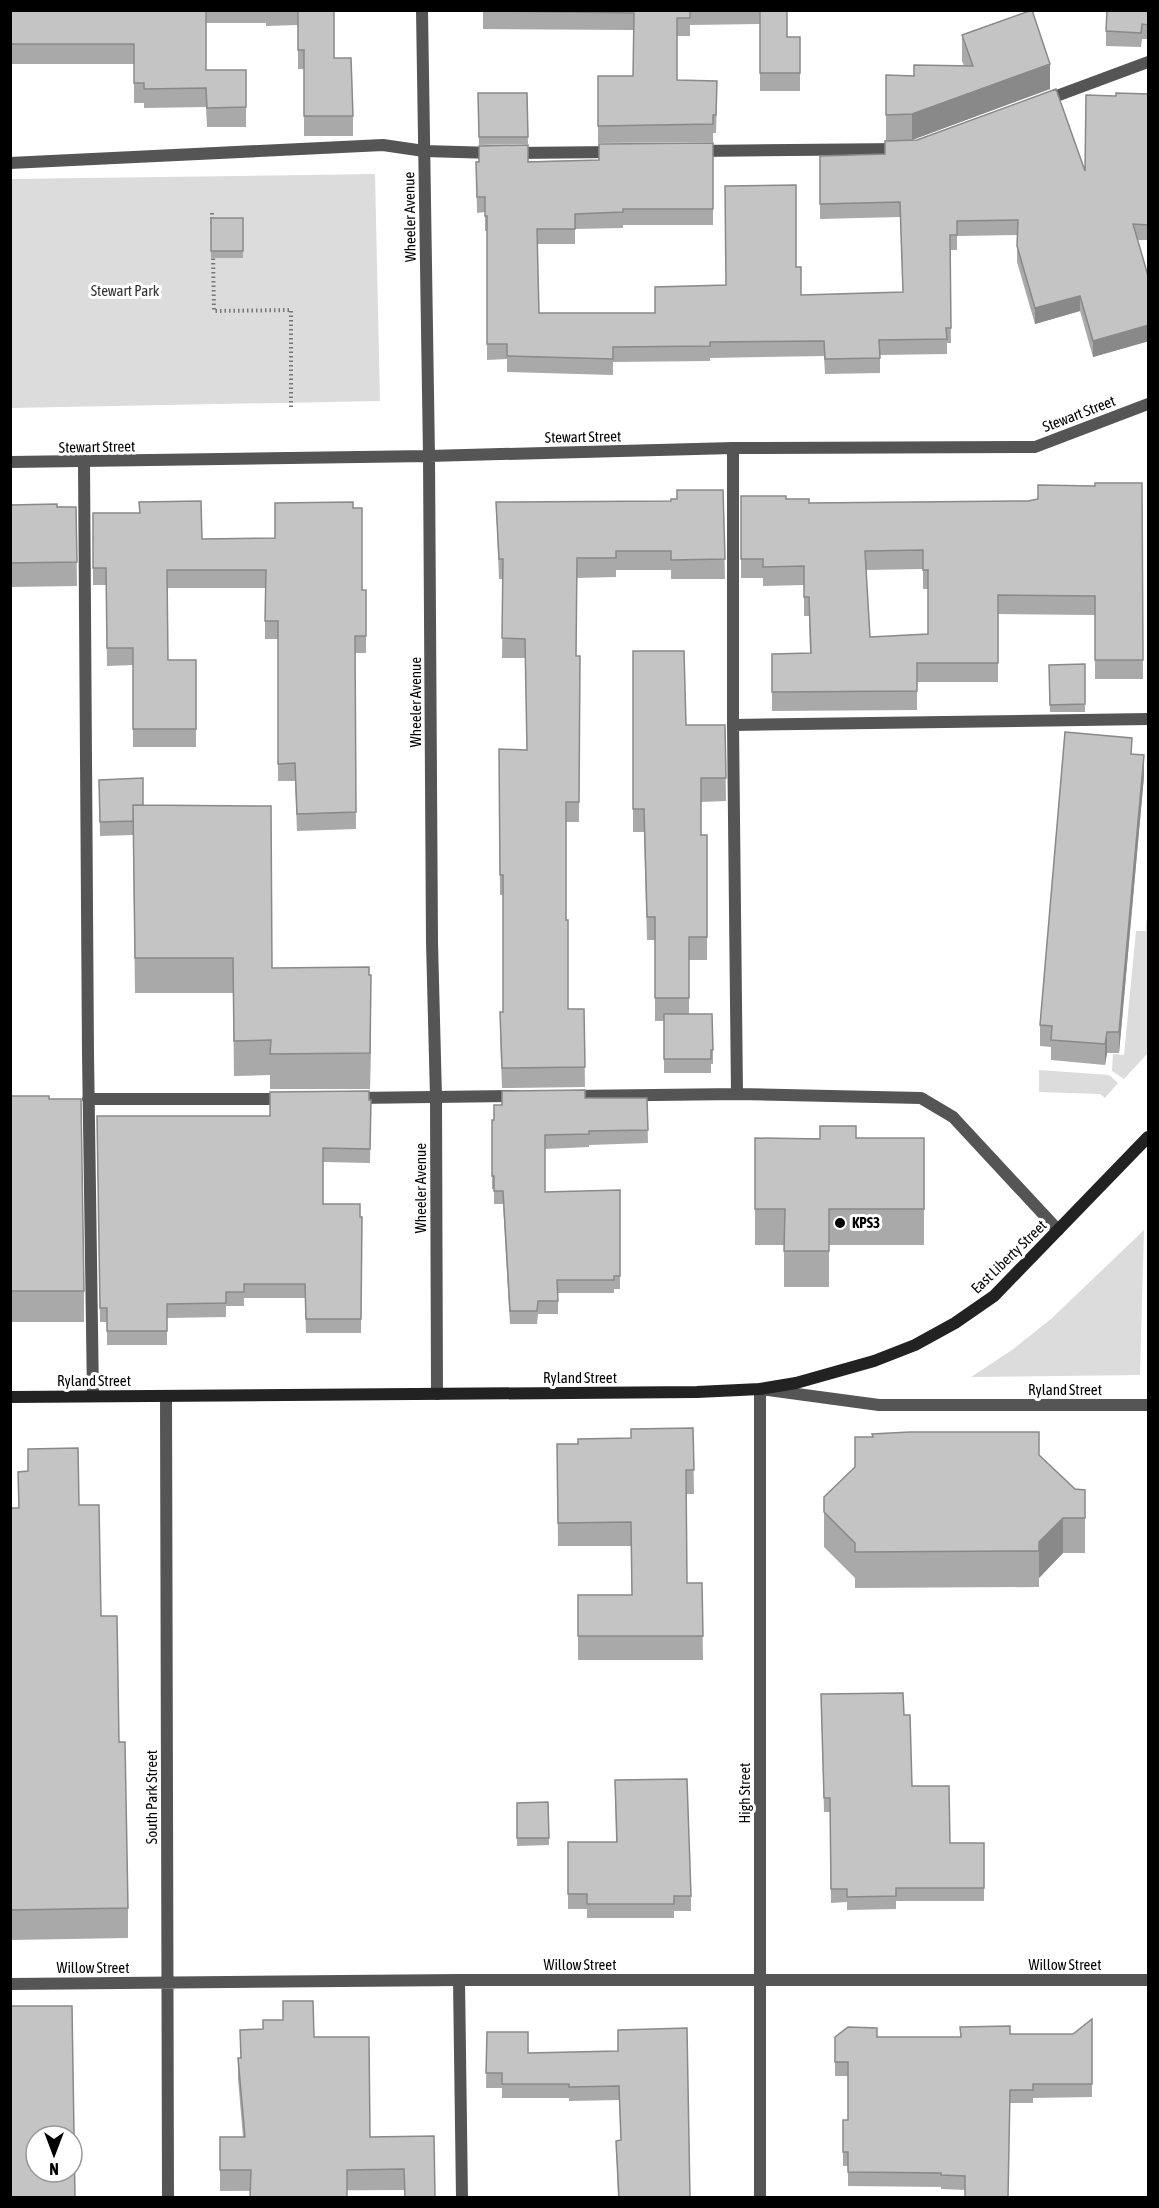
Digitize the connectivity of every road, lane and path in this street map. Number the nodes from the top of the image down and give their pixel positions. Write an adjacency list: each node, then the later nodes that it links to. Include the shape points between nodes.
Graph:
1 (422, 10): 5 (street, Wheeler Avenue)
2 (1149, 62): 3 (street)
3 (1026, 107)
4 (914, 148): 6 (street)
5 (424, 151): 7 (street); 8 (street, via 383,145); 15 (street, Wheeler Avenue)
6 (688, 151)
7 (629, 152)
8 (10, 163)
9 (212, 213): 10 (path)
10 (212, 224)
11 (213, 246): 13 (path, via 214,311 291,310)
12 (1149, 404): 14 (street, Stewart Street, via 1035,447)
13 (291, 410)
14 (733, 448): 15 (street, Stewart Street); 19 (street)
15 (429, 456): 17 (street, Stewart Street); 23 (street, Wheeler Avenue)
16 (10, 462): 17 (street, Stewart Street)
17 (84, 462): 25 (street)
18 (1149, 719): 19 (street)
19 (733, 725): 20 (street)
20 (737, 1094): 22 (street); 28 (street, via 921,1098 953,1117)
21 (534, 1096): 23 (street)
22 (558, 1096)
23 (436, 1097): 24 (street); 30 (street, Wheeler Avenue)
24 (344, 1098)
25 (88, 1099): 26 (street); 31 (street)
26 (297, 1099)
27 (1149, 1137): 28 (main road, East Liberty Street)
28 (1058, 1230): 29 (main road, East Liberty Street, via 994,1296 915,1345 834,1373)
29 (760, 1389): 30 (main road, Ryland Street); 34 (street, Ryland Street, via 879,1405); 36 (street, High Street)
30 (437, 1394): 32 (main road, Ryland Street)
31 (93, 1396): 32 (main road, Ryland Street); 33 (main road, Ryland Street)
32 (166, 1396): 38 (street, South Park Street)
33 (10, 1397)
34 (1149, 1405)
35 (459, 1980): 36 (street, Willow Street); 38 (street, Willow Street); 41 (street)
36 (760, 1980): 37 (street, Willow Street); 42 (street, High Street)
37 (1149, 1980)
38 (168, 1983): 39 (street, Willow Street); 40 (street, South Park Street)
39 (10, 1984)
40 (168, 2198)
41 (462, 2198)
42 (760, 2198)

